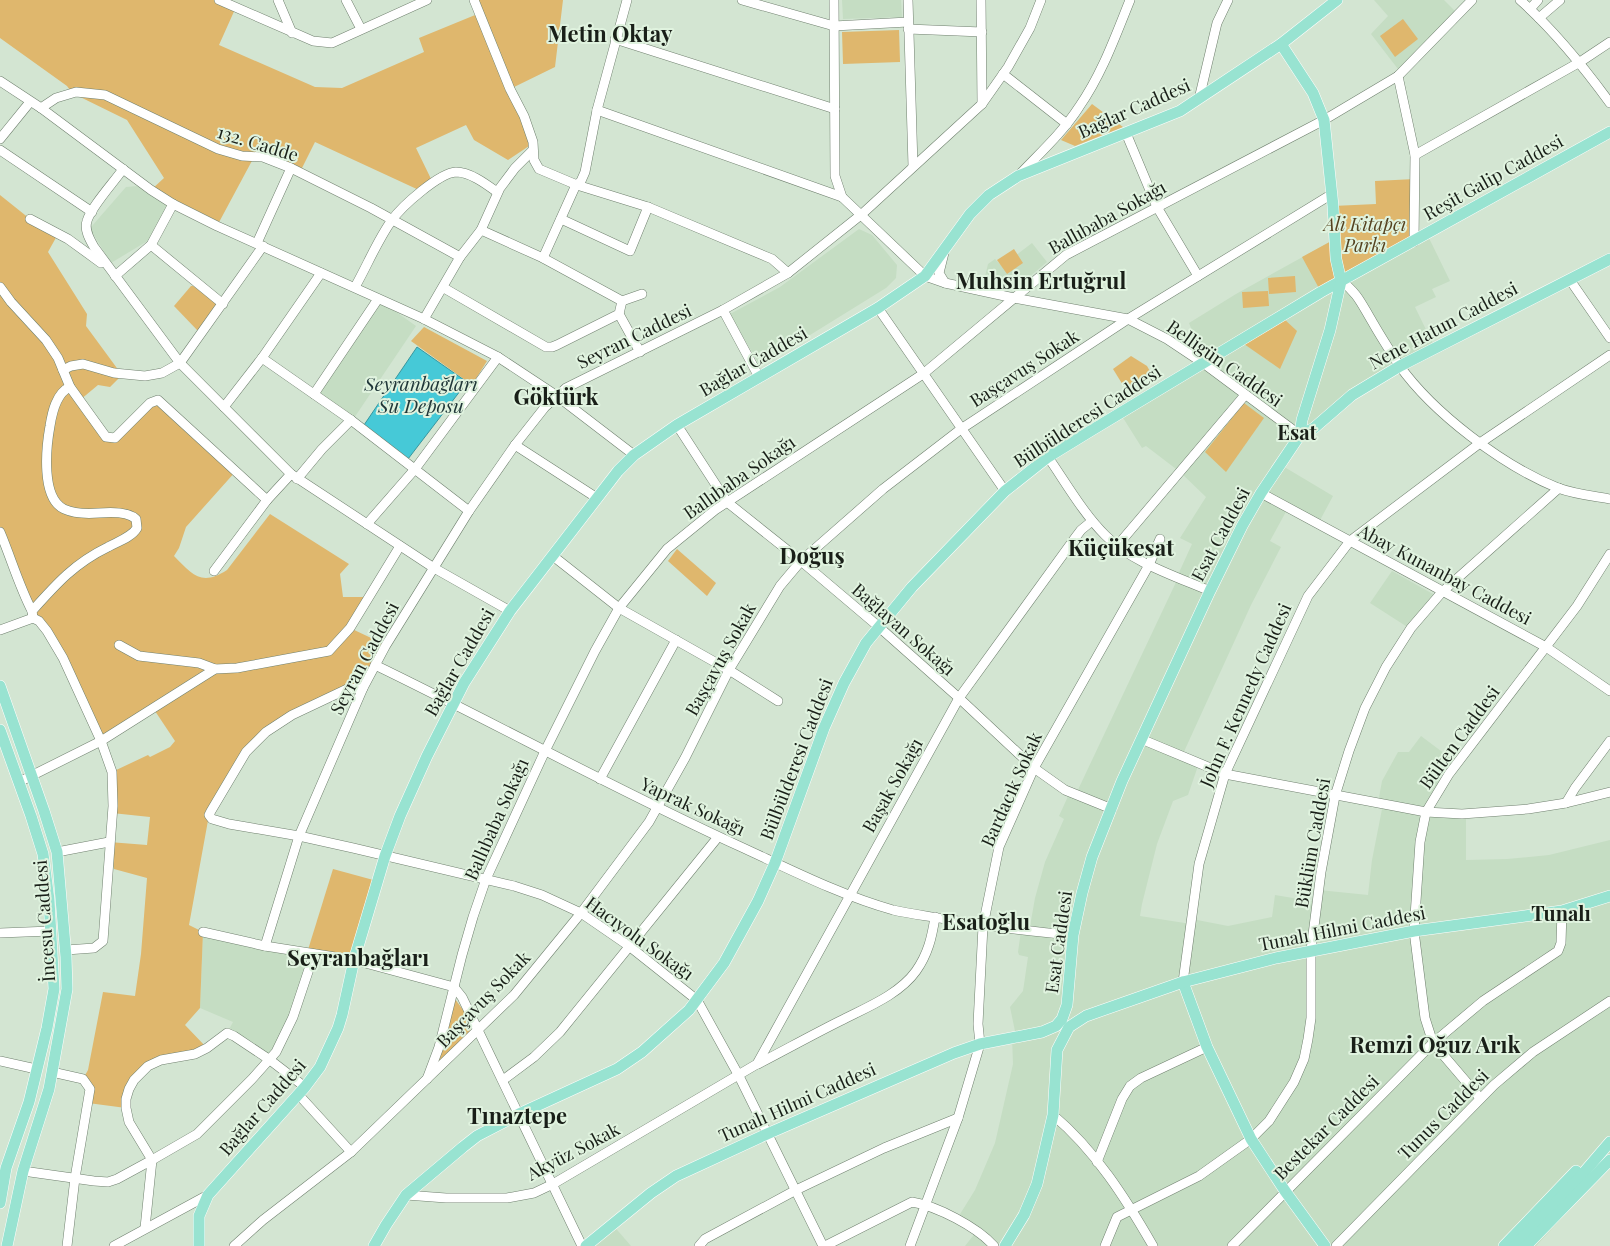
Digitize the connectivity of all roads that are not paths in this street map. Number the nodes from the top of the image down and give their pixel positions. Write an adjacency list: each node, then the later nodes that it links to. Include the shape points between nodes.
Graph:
1 (219, 0): 25 (street)
2 (278, 0): 25 (street)
3 (346, 0): 23 (street)
4 (427, 0): 23 (street)
5 (474, 0): 46 (street, via 524,116 533,142)
6 (627, 0): 26 (street)
7 (742, 0): 22 (street)
8 (834, 0): 22 (street)
9 (908, 0): 21 (street)
10 (982, 0): 24 (street)
11 (1041, 0): 30 (street, Seyran Caddesi, via 1030,28)
12 (1130, 0): 41 (street, via 1102,69)
13 (1228, 0): 33 (street, via 1218,23)
14 (1337, 0): 28 (main road, Bağlar Caddesi)
15 (1472, 0): 31 (street, Ballıbaba Sokağı)
16 (1520, 0): 19 (street)
17 (1538, 0): 19 (street)
18 (1560, 0): 20 (street)
19 (1530, 9): 20 (street)
20 (1539, 18): 29 (street)
21 (908, 25): 22 (street); 24 (street); 48 (street)
22 (834, 26): 39 (street)
23 (361, 29): 25 (street, via 332,43 313,41)
24 (982, 32): 36 (street)
25 (292, 33)
26 (615, 38): 38 (street); 39 (street)
27 (1610, 42): 29 (street)
28 (1282, 44): 33 (main road, Bağlar Caddesi); 40 (main road, Esat Caddesi, via 1313,94)
29 (1580, 62): 35 (street); 47 (street)
30 (1003, 74): 36 (street, Seyran Caddesi); 41 (street)
31 (1398, 76): 40 (street, Ballıbaba Sokağı); 47 (street)
32 (0, 81): 34 (street)
33 (1200, 99): 43 (main road, Bağlar Caddesi, via 1180,111)
34 (30, 102): 37 (street); 44 (street)
35 (1610, 103)
36 (982, 104): 48 (street, Seyran Caddesi)
37 (41, 108): 49 (street, 132. Cadde, via 56,98 76,92 105,95 218,149 242,156 263,157); 50 (street)
38 (597, 110): 52 (street, via 585,172); 55 (street)
39 (835, 110): 55 (street, via 835,176)
40 (1324, 120): 54 (main road, Esat Caddesi); 58 (street, Ballıbaba Sokağı)
41 (1067, 124): 51 (street)
42 (1610, 132): 65 (main road, Reşit Galip Caddesi)
43 (1126, 133): 51 (main road, Bağlar Caddesi); 58 (street)
44 (0, 139)
45 (0, 150): 59 (street)
46 (532, 152): 52 (street, via 539,169); 53 (street)
47 (1415, 155): 65 (street)
48 (914, 166): 60 (street, Seyran Caddesi)
49 (291, 168): 62 (street, 132. Cadde); 66 (street)
50 (123, 169): 56 (street); 59 (street)
51 (1018, 176): 67 (main road, Bağlar Caddesi, via 980,203)
52 (577, 185): 57 (street); 63 (street)
53 (497, 192): 62 (street, via 484,182 455,172 432,183); 64 (street)
54 (1332, 194): 76 (street, Başçavuş Sokak); 78 (main road, Esat Caddesi, via 1336,259)
55 (842, 197): 60 (street)
56 (173, 204): 66 (street); 68 (street)
57 (648, 207): 63 (street, via 630,251); 73 (street, via 772,258)
58 (1157, 207): 76 (street); 84 (street, Ballıbaba Sokağı, via 1066,255)
59 (92, 212): 74 (street, via 86,229)
60 (862, 214): 73 (street, Seyran Caddesi); 75 (street)
61 (30, 219): 74 (street, via 68,239)
62 (392, 219): 69 (street, 132. Cadde); 81 (street)
63 (561, 220): 70 (street)
64 (481, 230): 69 (street); 70 (street)
65 (1414, 242): 78 (main road, Reşit Galip Caddesi)
66 (260, 244): 72 (street); 87 (street)
67 (947, 244): 75 (main road, Bağlar Caddesi); 79 (street, Bağlar Caddesi, via 939,269)
68 (151, 245): 74 (street); 87 (street)
69 (460, 257): 82 (street)
70 (543, 258): 86 (street)
71 (1610, 258): 77 (main road, Nene Hatun Caddesi)
72 (321, 273): 81 (street); 97 (street)
73 (788, 273): 89 (street, Seyran Caddesi)
74 (115, 276): 99 (street)
75 (924, 276): 79 (street, Belligün Caddesi); 88 (main road, Bağlar Caddesi)
76 (1198, 276): 91 (street, Başçavuş Sokak)
77 (1570, 280): 93 (street); 100 (main road, Nene Hatun Caddesi)
78 (1341, 281): 98 (main road, Bülbülderesi Caddesi); 100 (street, via 1354,291); 112 (main road, Esat Caddesi)
79 (945, 283): 84 (street, Belligün Caddesi)
80 (0, 286): 101 (street, via 46,340)
81 (355, 287): 85 (street)
82 (444, 288): 90 (street, via 546,347 558,345); 92 (street)
83 (642, 294): 86 (street)
84 (1014, 298): 91 (street, Belligün Caddesi); 102 (street, Ballıbaba Sokağı)
85 (378, 299): 92 (street); 105 (street)
86 (622, 301): 90 (street)
87 (223, 304): 99 (street)
88 (878, 308): 102 (street); 103 (main road, Bağlar Caddesi)
89 (723, 310): 94 (street, Seyran Caddesi); 103 (street)
90 (619, 314): 94 (street)
91 (1128, 319): 98 (street, Belligün Caddesi); 111 (street, Başçavuş Sokak)
92 (424, 320): 96 (street)
93 (1610, 338)
94 (640, 352): 107 (street, Seyran Caddesi, via 566,388)
95 (1610, 355): 113 (street, John F. Kennedy Caddesi)
96 (498, 357): 107 (street); 117 (street)
97 (262, 358): 105 (street); 108 (street)
98 (1203, 362): 106 (street, Belligün Caddesi); 116 (main road, Bülbülderesi Caddesi)
99 (180, 363): 101 (street, via 162,373 145,376 114,373 83,364); 108 (street)
100 (1400, 366): 112 (main road, Nene Hatun Caddesi, via 1352,395 1314,428); 113 (street, via 1437,406)
101 (63, 370): 104 (street)
102 (923, 374): 111 (street); 125 (street, Ballıbaba Sokağı)
103 (759, 377): 110 (main road, Bağlar Caddesi)
104 (70, 387): 124 (street, via 106,437 112,439 150,403 160,402); 144 (street, via 59,396 50,427 47,465 53,496 70,512 128,514 136,519 137,528 131,535 85,558 52,589)
105 (314, 394): 109 (street)
106 (1245, 395): 112 (street, Belligün Caddesi); 133 (street)
107 (557, 396): 114 (street, Seyran Caddesi); 115 (street)
108 (224, 407): 118 (street)
109 (351, 420): 117 (street); 118 (street)
110 (677, 425): 115 (main road, Bağlar Caddesi); 125 (street, Bağlayan Sokağı)
111 (961, 429): 120 (street); 136 (street, Başçavuş Sokak, via 883,489)
112 (1300, 435): 121 (main road, Esat Caddesi)
113 (1480, 443): 119 (street, via 1520,469); 131 (street, John F. Kennedy Caddesi)
114 (515, 445): 122 (street); 126 (street, Seyran Caddesi)
115 (634, 455): 122 (main road, Bağlar Caddesi)
116 (1048, 457): 120 (main road, Bülbülderesi Caddesi); 127 (street)
117 (415, 469): 126 (street); 128 (street)
118 (294, 476): 124 (street); 128 (street)
119 (1560, 488): 123 (street); 141 (street, Büklüm Caddesi)
120 (1005, 492): 145 (main road, Bülbülderesi Caddesi, via 912,587)
121 (1261, 493): 131 (street, Abay Kunanbay Caddesi); 140 (main road, Esat Caddesi)
122 (597, 498): 135 (main road, Bağlar Caddesi)
123 (1610, 499)
124 (267, 500): 139 (street)
125 (727, 502): 136 (street, Bağlayan Sokağı); 142 (street, Ballıbaba Sokağı, via 667,549)
126 (469, 511): 138 (street, Seyran Caddesi)
127 (1092, 521): 133 (street); 156 (street, Başak Sokağı, via 1078,534)
128 (367, 524): 132 (street)
129 (0, 532): 144 (street)
130 (1160, 539): 137 (street, Bardacık Sokak)
131 (1350, 541): 141 (street, Abay Kunanbay Caddesi); 165 (street, John F. Kennedy Caddesi, via 1308,596)
132 (400, 546): 138 (street); 151 (street, via 350,628 329,651)
133 (1117, 546): 137 (street)
134 (1610, 554): 149 (street, Bülten Caddesi)
135 (553, 556): 142 (street); 143 (main road, Bağlar Caddesi)
136 (801, 561): 145 (street, Bağlayan Sokağı); 152 (street, Başçavuş Sokak, via 780,586)
137 (1149, 565): 140 (street); 164 (street, Bardacık Sokak)
138 (434, 568): 143 (street); 150 (street, Seyran Caddesi)
139 (214, 571)
140 (1210, 591): 160 (main road, Esat Caddesi)
141 (1442, 592): 149 (street, Abay Kunanbay Caddesi); 170 (street, Büklüm Caddesi, via 1411,628 1386,667 1365,708)
142 (619, 608): 147 (street); 163 (street, Ballıbaba Sokağı)
143 (510, 611): 158 (main road, Bağlar Caddesi)
144 (33, 615): 146 (street); 161 (street, via 48,631 63,658)
145 (879, 627): 156 (street, Bağlayan Sokağı); 180 (main road, Bülbülderesi Caddesi, via 866,643 832,710)
146 (0, 630)
147 (676, 640): 152 (street); 167 (street)
148 (119, 645): 151 (street, via 139,656 199,663)
149 (1546, 647): 155 (street, Abay Kunanbay Caddesi); 174 (street, Bülten Caddesi, via 1457,763)
150 (375, 666): 154 (street, Seyran Caddesi); 158 (street, Yaprak Sokağı)
151 (215, 669): 161 (street)
152 (729, 670): 157 (street); 172 (street, Başçavuş Sokak, via 686,758)
153 (0, 687): 166 (main road, İncesu Caddesi)
154 (363, 688): 175 (street, Seyran Caddesi); 175 (street, Hacıyolu Sokağı, via 347,689 292,715 266,732 246,752 209,815 229,824)
155 (1610, 691)
156 (959, 698): 164 (street, Bağlayan Sokağı); 182 (street, Başak Sokağı)
157 (778, 702)
158 (454, 703): 163 (street, Yaprak Sokağı); 179 (main road, Bağlar Caddesi, via 426,756)
159 (0, 730): 168 (main road, İncesu Caddesi)
160 (1141, 739): 165 (street); 173 (main road, Esat Caddesi)
161 (101, 741): 166 (street); 177 (street, via 112,772)
162 (1610, 741): 171 (street)
163 (545, 750): 167 (street, Yaprak Sokağı); 181 (street, Ballıbaba Sokağı)
164 (1034, 768): 173 (street, Bağlayan Sokağı, via 1065,790); 187 (street, Bardacık Sokak, via 999,847)
165 (1225, 774): 170 (street); 199 (street, John F. Kennedy Caddesi, via 1199,864)
166 (32, 776): 168 (street); 178 (main road, İncesu Caddesi)
167 (600, 779): 172 (street, Yaprak Sokağı)
168 (19, 782): 188 (main road, İncesu Caddesi, via 43,854)
169 (1610, 792): 171 (street)
170 (1335, 796): 174 (street); 196 (street, Büklüm Caddesi)
171 (1566, 803): 174 (street, via 1462,814)
172 (657, 808): 176 (street, Yaprak Sokağı); 185 (street, Başçavuş Sokak)
173 (1112, 809): 192 (main road, Esat Caddesi, via 1086,876)
174 (1426, 812): 189 (street, Bülten Caddesi, via 1420,842)
175 (299, 836): 179 (street, Hacıyolu Sokağı); 193 (street, Seyran Caddesi)
176 (718, 837): 180 (street, Yaprak Sokağı); 194 (street)
177 (109, 842): 178 (street); 195 (street, via 103,941 94,948)
178 (57, 852): 195 (main road, İncesu Caddesi)
179 (385, 856): 181 (street, Hacıyolu Sokağı); 198 (main road, Bağlar Caddesi)
180 (775, 863): 182 (street, Yaprak Sokağı); 201 (main road, Bülbülderesi Caddesi, via 740,937)
181 (486, 879): 185 (street, Hacıyolu Sokağı, via 542,895); 200 (street, Ballıbaba Sokağı, via 472,917)
182 (851, 896): 186 (street, Yaprak Sokağı, via 893,910); 213 (street, Başak Sokağı)
183 (1610, 896): 184 (main road, Tunalı Hilmi Caddesi)
184 (1562, 911): 189 (main road, Tunalı Hilmi Caddesi); 207 (street, Bestekar Caddesi, via 1558,951 1483,1001)
185 (581, 913): 194 (street, Hacıyolu Sokağı); 205 (street, Başçavuş Sokak, via 514,996)
186 (935, 917): 187 (street, Yaprak Sokağı); 213 (street, via 932,940 924,957 900,988)
187 (984, 926): 192 (street, Yaprak Sokağı); 208 (street, Bardacık Sokak, via 978,1024)
188 (51, 931): 191 (street); 214 (main road, İncesu Caddesi, via 54,988)
189 (1414, 931): 196 (main road, Tunalı Hilmi Caddesi); 207 (street, Bülten Caddesi, via 1425,1018)
190 (203, 932): 193 (street)
191 (0, 933)
192 (1073, 935): 203 (main road, Esat Caddesi)
193 (265, 946): 197 (street)
194 (629, 946): 201 (street, Hacıyolu Sokağı); 218 (street, via 560,1032)
195 (66, 950): 215 (main road, İncesu Caddesi, via 67,989)
196 (1311, 950): 199 (main road, Tunalı Hilmi Caddesi); 225 (street, Büklüm Caddesi, via 1311,1018 1304,1059 1278,1108)
197 (314, 954): 198 (street); 211 (street, via 294,1017)
198 (354, 960): 200 (street); 219 (main road, Bağlar Caddesi, via 338,1028 320,1066)
199 (1183, 982): 204 (main road, Tunalı Hilmi Caddesi); 209 (main road, John F. Kennedy Caddesi)
200 (454, 987): 205 (street); 217 (street, Ballıbaba Sokağı, via 439,1047)
201 (697, 1000): 216 (street, Hacıyolu Sokağı); 221 (main road, Bülbülderesi Caddesi, via 642,1052 588,1083)
202 (1610, 1001): 220 (street, Tunus Caddesi, via 1533,1052)
203 (1067, 1005): 204 (main road); 206 (main road, Esat Caddesi, via 1059,1023)
204 (1086, 1016): 210 (main road, Tunalı Hilmi Caddesi, via 1069,1027)
205 (479, 1031): 217 (street, Başçavuş Sokak); 218 (street)
206 (1042, 1032): 208 (main road, Tunalı Hilmi Caddesi); 210 (main road)
207 (1433, 1043): 220 (street, Bülten Caddesi); 235 (street, Bestekar Caddesi)
208 (980, 1044): 223 (street, Bardacık Sokak); 224 (main road, Tunalı Hilmi Caddesi)
209 (1207, 1047): 225 (main road, John F. Kennedy Caddesi); 230 (street, via 1130,1086)
210 (1057, 1050): 222 (main road)
211 (270, 1060): 219 (street); 228 (street, via 197,1134); 228 (street, via 227,1033 195,1054 161,1060 148,1066 129,1089 126,1108 132,1128)
212 (0, 1061): 214 (street)
213 (757, 1064): 216 (street, Başak Sokağı)
214 (36, 1070): 238 (main road, İncesu Caddesi, via 29,1102 6,1168)
215 (52, 1072): 231 (main road, İncesu Caddesi); 232 (street, via 83,1079 90,1089)
216 (739, 1076): 224 (street, Hacıyolu Sokağı); 233 (street, Akyüz Sokak)
217 (427, 1079): 227 (street, Başçavuş Sokak)
218 (503, 1080): 221 (street)
219 (302, 1091): 227 (street); 236 (main road, Bağlar Caddesi)
220 (1480, 1098): 261 (street, Tunus Caddesi)
221 (519, 1114): 233 (street); 237 (main road, Bülbülderesi Caddesi, via 477,1136)
222 (1053, 1115): 230 (street); 256 (main road, via 1038,1184)
223 (958, 1118): 234 (street, via 884,1148); 239 (street, Bardacık Sokak)
224 (767, 1134): 234 (street, Hacıyolu Sokağı); 251 (main road, Tunalı Hilmi Caddesi, via 667,1181)
225 (1251, 1139): 235 (main road, John F. Kennedy Caddesi); 241 (street, Büklüm Caddesi, via 1199,1176)
226 (1606, 1146): 262 (main road, via 1580,1166); 263 (main road)
227 (351, 1152): 248 (street, Başçavuş Sokak)
228 (152, 1160): 232 (street, via 113,1180); 243 (street)
229 (1610, 1160): 264 (main road); 265 (main road, via 1597,1180)
230 (1097, 1162): 241 (street)
231 (23, 1171): 232 (street); 242 (main road, İncesu Caddesi)
232 (75, 1178): 245 (street)
233 (553, 1184): 237 (street, Akyüz Sokak, via 534,1193 507,1198); 250 (street)
234 (796, 1190): 252 (street, via 705,1239); 253 (street, Hacıyolu Sokağı)
235 (1285, 1191): 259 (street, Bestekar Caddesi); 260 (main road, John F. Kennedy Caddesi)
236 (208, 1194): 243 (street); 247 (main road, Bağlar Caddesi, via 200,1216)
237 (406, 1195): 249 (main road, Bülbülderesi Caddesi)
238 (0, 1203)
239 (925, 1204): 253 (street, via 912,1202); 254 (street, Bardacık Sokak); 255 (street, via 960,1220)
240 (0, 1208): 242 (main road)
241 (1132, 1210): 257 (street, Büklüm Caddesi, via 1117,1217); 258 (street)
242 (14, 1213): 244 (main road, İncesu Caddesi)
243 (145, 1228): 246 (street)
244 (7, 1246)
245 (67, 1246)
246 (114, 1246)
247 (199, 1246)
248 (234, 1246)
249 (374, 1246)
250 (582, 1246)
251 (586, 1246)
252 (699, 1246)
253 (824, 1246)
254 (910, 1246)
255 (994, 1246)
256 (1005, 1246)
257 (1105, 1246)
258 (1153, 1246)
259 (1232, 1246)
260 (1325, 1246)
261 (1336, 1246)
262 (1504, 1246)
263 (1515, 1246)
264 (1526, 1246)
265 (1536, 1246)

